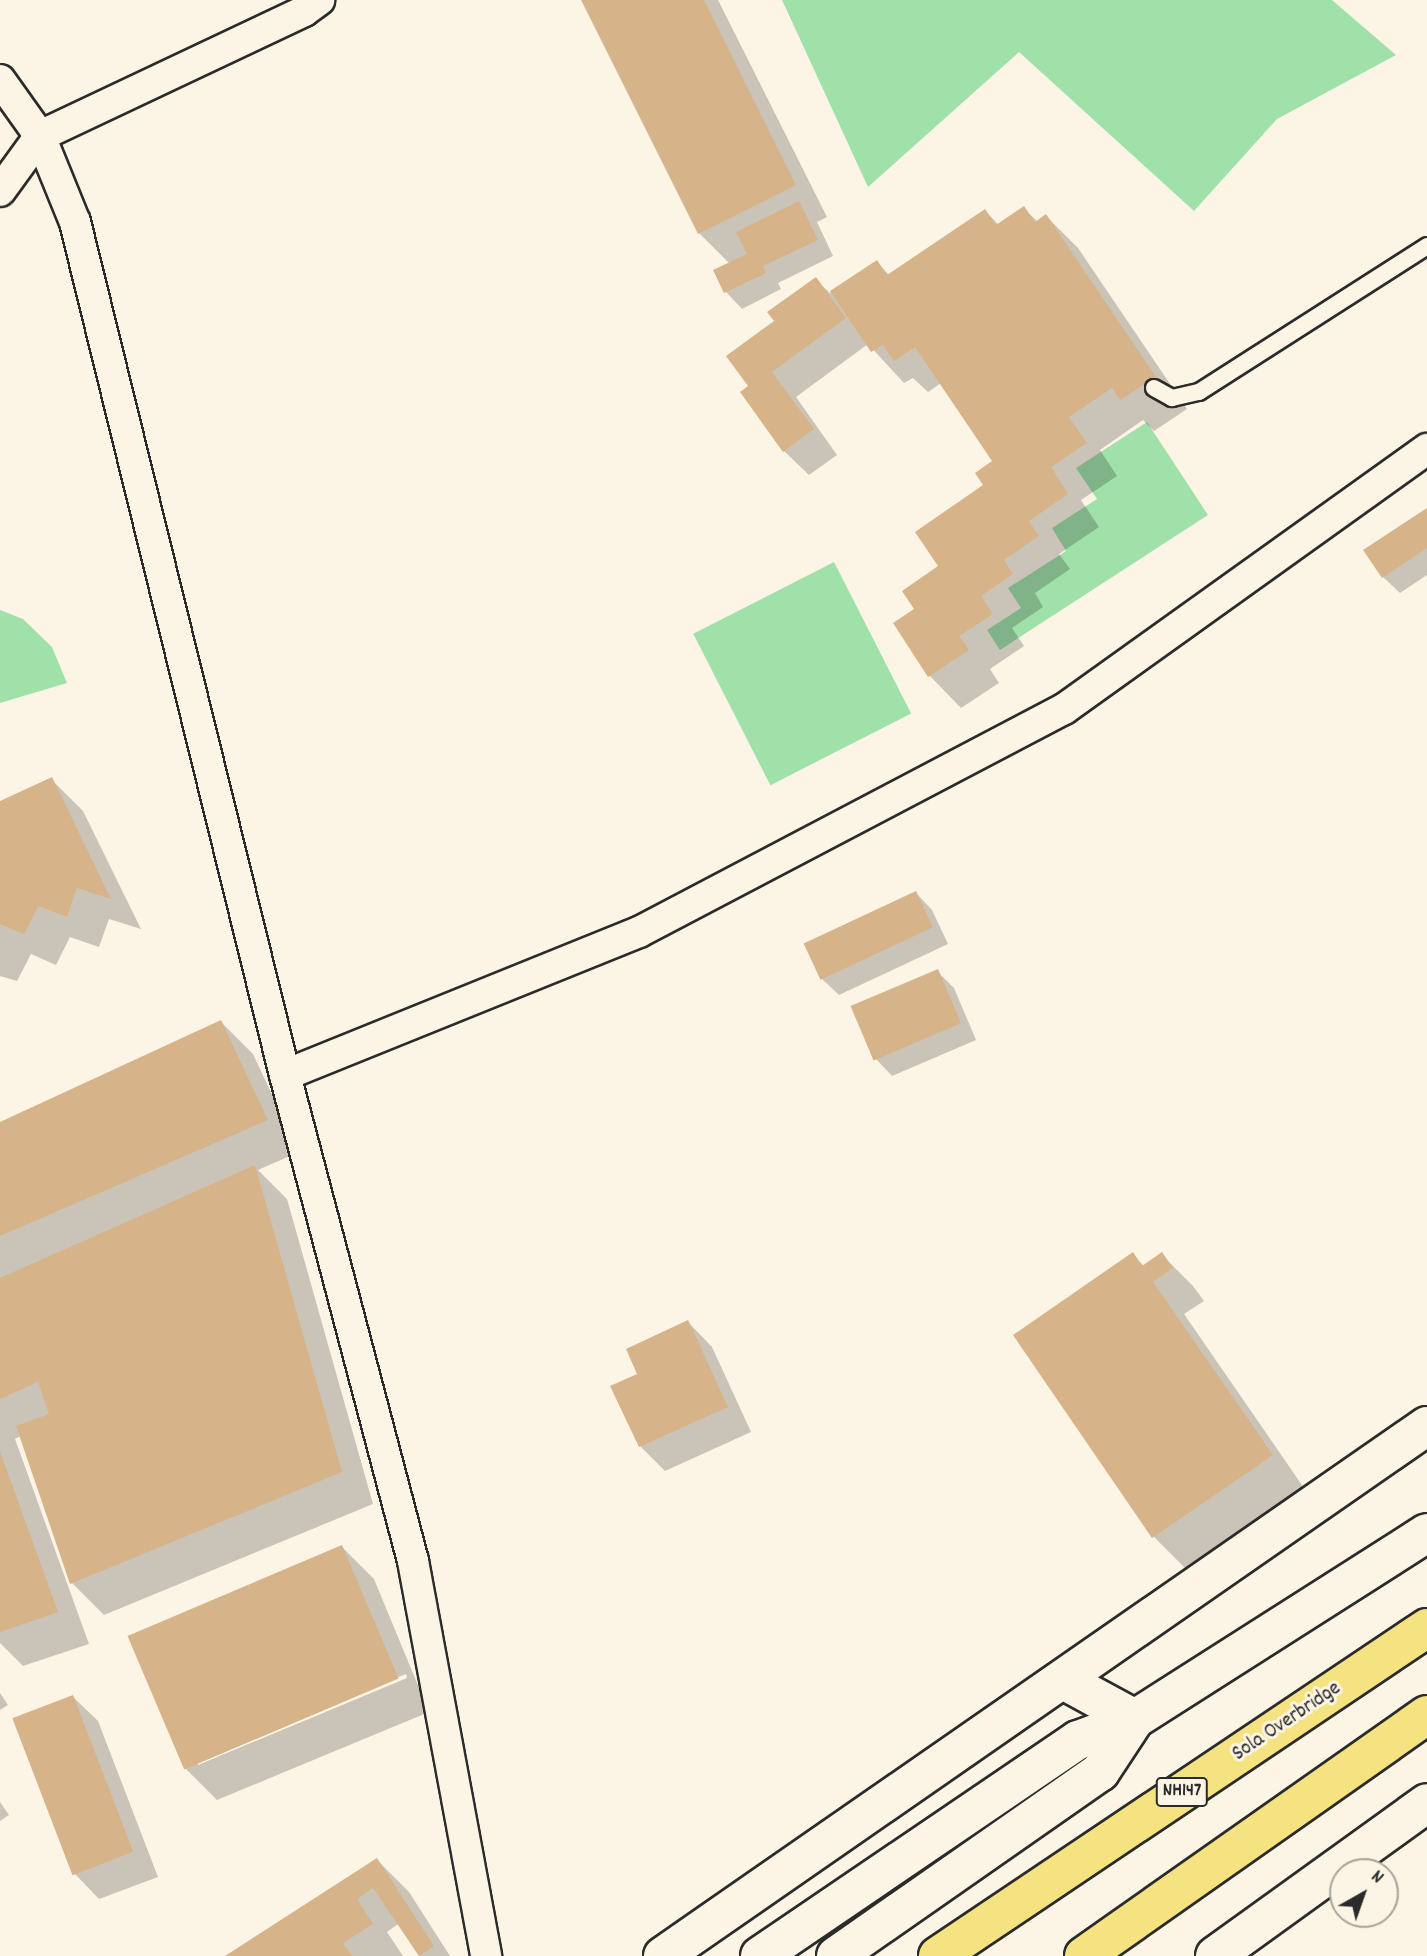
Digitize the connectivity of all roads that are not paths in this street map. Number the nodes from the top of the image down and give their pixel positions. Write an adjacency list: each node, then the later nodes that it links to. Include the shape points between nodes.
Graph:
1 (319, 0): 3 (street)
2 (0, 80): 3 (street)
3 (40, 136): 4 (street); 8 (street, via 75,222)
4 (0, 191)
5 (1427, 246): 6 (lane, via 1199,392 1172,398)
6 (1154, 387)
7 (1427, 450): 8 (street, via 1064,709 639,932)
8 (285, 1076): 16 (street, via 413,1561)
9 (1427, 1426): 12 (main road)
10 (1427, 1533): 14 (main road)
11 (1427, 1628): 20 (highway, Sola Overbridge / NH147)
12 (1065, 1681): 14 (main road); 17 (main road)
13 (1427, 1715): 21 (highway)
14 (1135, 1719): 18 (main road, via 1078,1740); 19 (main road, via 1100,1772)
15 (1427, 1803): 22 (main road)
16 (486, 1956)
17 (663, 1956)
18 (760, 1956)
19 (836, 1956)
20 (938, 1956)
21 (1084, 1956)
22 (1215, 1956)

